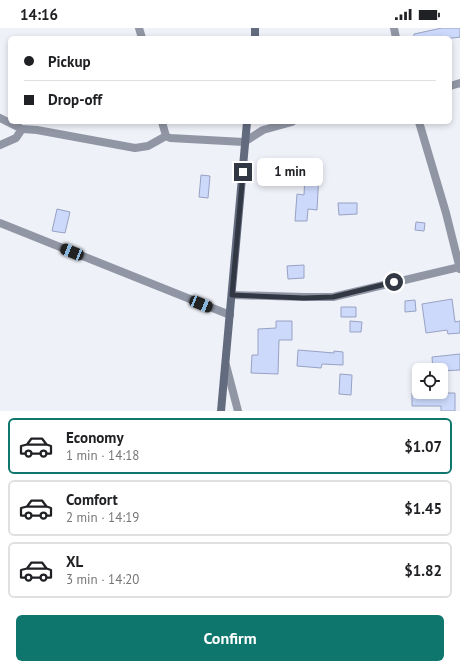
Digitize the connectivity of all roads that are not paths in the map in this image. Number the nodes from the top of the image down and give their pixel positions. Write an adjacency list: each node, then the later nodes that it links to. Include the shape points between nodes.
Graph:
1 (12, 124): 6 (street)
2 (163, 124): 7 (street)
3 (247, 124): 8 (street)
4 (285, 124): 8 (street, via 264,130)
5 (420, 124): 11 (street)
6 (22, 129): 7 (street, via 135,148 148,146); 9 (street, via 16,138)
7 (166, 136): 8 (street, via 188,140)
8 (246, 141): 12 (street)
9 (0, 145)
10 (0, 223): 13 (street)
11 (460, 268): 12 (street, via 333,297)
12 (232, 295): 13 (street)
13 (230, 315): 14 (street)
14 (226, 364): 15 (street); 16 (street)
15 (221, 411)
16 (238, 411)

